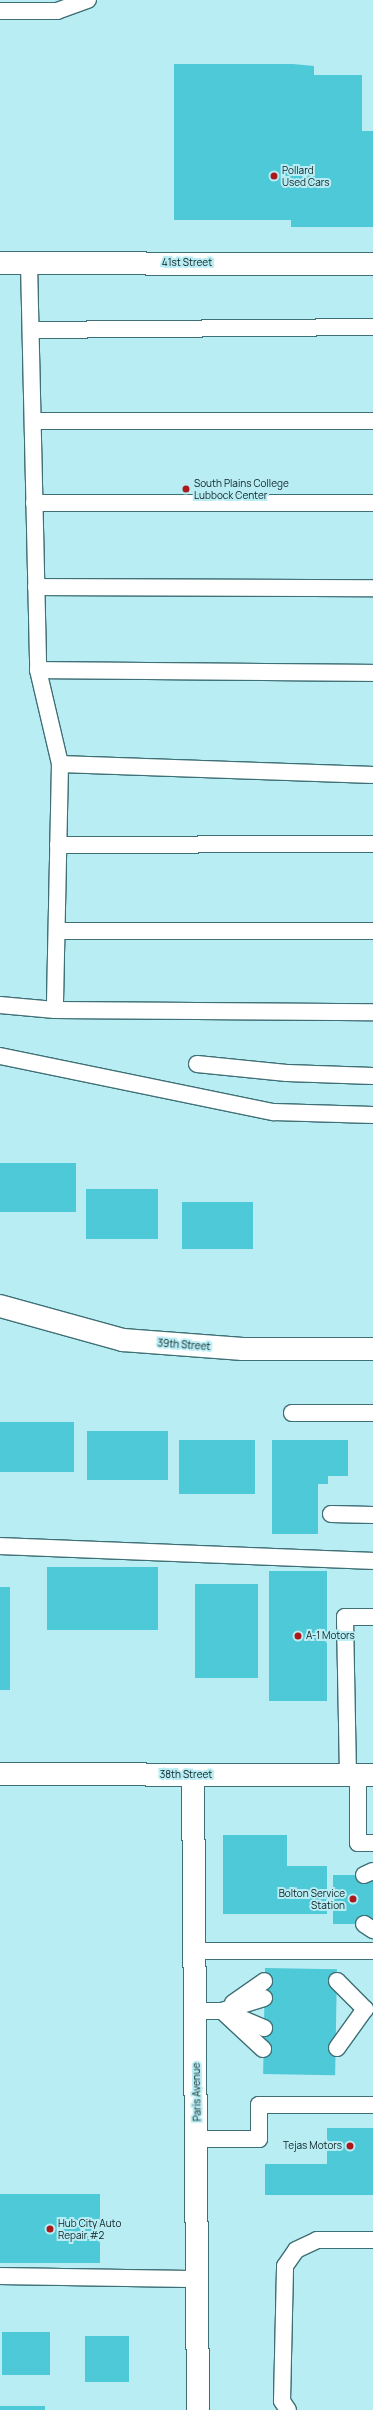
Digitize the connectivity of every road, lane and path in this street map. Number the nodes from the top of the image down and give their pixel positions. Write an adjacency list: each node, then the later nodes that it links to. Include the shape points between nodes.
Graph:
1 (88, 0): 2 (lane, via 57,11)
2 (0, 11)
3 (0, 263): 4 (street, 41st Street)
4 (29, 263): 5 (street, 41st Street); 7 (lane)
5 (373, 264)
6 (373, 327): 7 (lane)
7 (31, 330): 8 (lane)
8 (33, 421): 9 (lane); 11 (lane)
9 (373, 421)
10 (373, 503): 11 (lane)
11 (34, 504): 12 (lane)
12 (36, 587): 13 (lane); 14 (lane)
13 (373, 588)
14 (38, 670): 15 (lane); 16 (lane)
15 (373, 673)
16 (60, 764): 17 (lane); 19 (lane)
17 (373, 775)
18 (373, 844): 19 (lane)
19 (58, 845): 20 (lane)
20 (57, 931): 21 (lane); 23 (lane)
21 (373, 931)
22 (0, 1005): 23 (lane)
23 (55, 1010): 24 (lane)
24 (373, 1012)
25 (0, 1056): 28 (lane, via 274,1112)
26 (197, 1064): 27 (lane)
27 (373, 1076)
28 (373, 1115)
29 (0, 1306): 30 (street, 39th Street, via 123,1340 243,1349)
30 (373, 1349)
31 (292, 1413): 32 (lane)
32 (373, 1413)
33 (331, 1514): 34 (lane)
34 (373, 1515)
35 (0, 1546): 36 (lane)
36 (373, 1561)
37 (373, 1617): 40 (lane, via 345,1617)
38 (0, 1774): 39 (street, 38th Street)
39 (193, 1775): 40 (street, 38th Street); 43 (street, Paris Avenue)
40 (360, 1775): 41 (lane, via 358,1843)
41 (373, 1843)
42 (373, 1950): 43 (lane)
43 (195, 1952): 49 (street, Paris Avenue)
44 (264, 1981): 50 (lane)
45 (337, 1981): 48 (lane)
46 (264, 1998): 50 (lane)
47 (337, 1999): 48 (lane)
48 (369, 2009): 52 (lane); 53 (lane)
49 (196, 2011): 50 (lane); 56 (street, Paris Avenue)
50 (222, 2011): 51 (lane); 54 (lane)
51 (264, 2028)
52 (337, 2028)
53 (337, 2048)
54 (263, 2049)
55 (373, 2105): 56 (lane, via 259,2105 259,2139)
56 (197, 2139): 59 (street, Paris Avenue)
57 (373, 2240): 61 (lane, via 318,2240 296,2250 285,2266 282,2401)
58 (0, 2276): 59 (lane)
59 (198, 2279): 60 (street, Paris Avenue)
60 (198, 2410)
61 (288, 2410)

